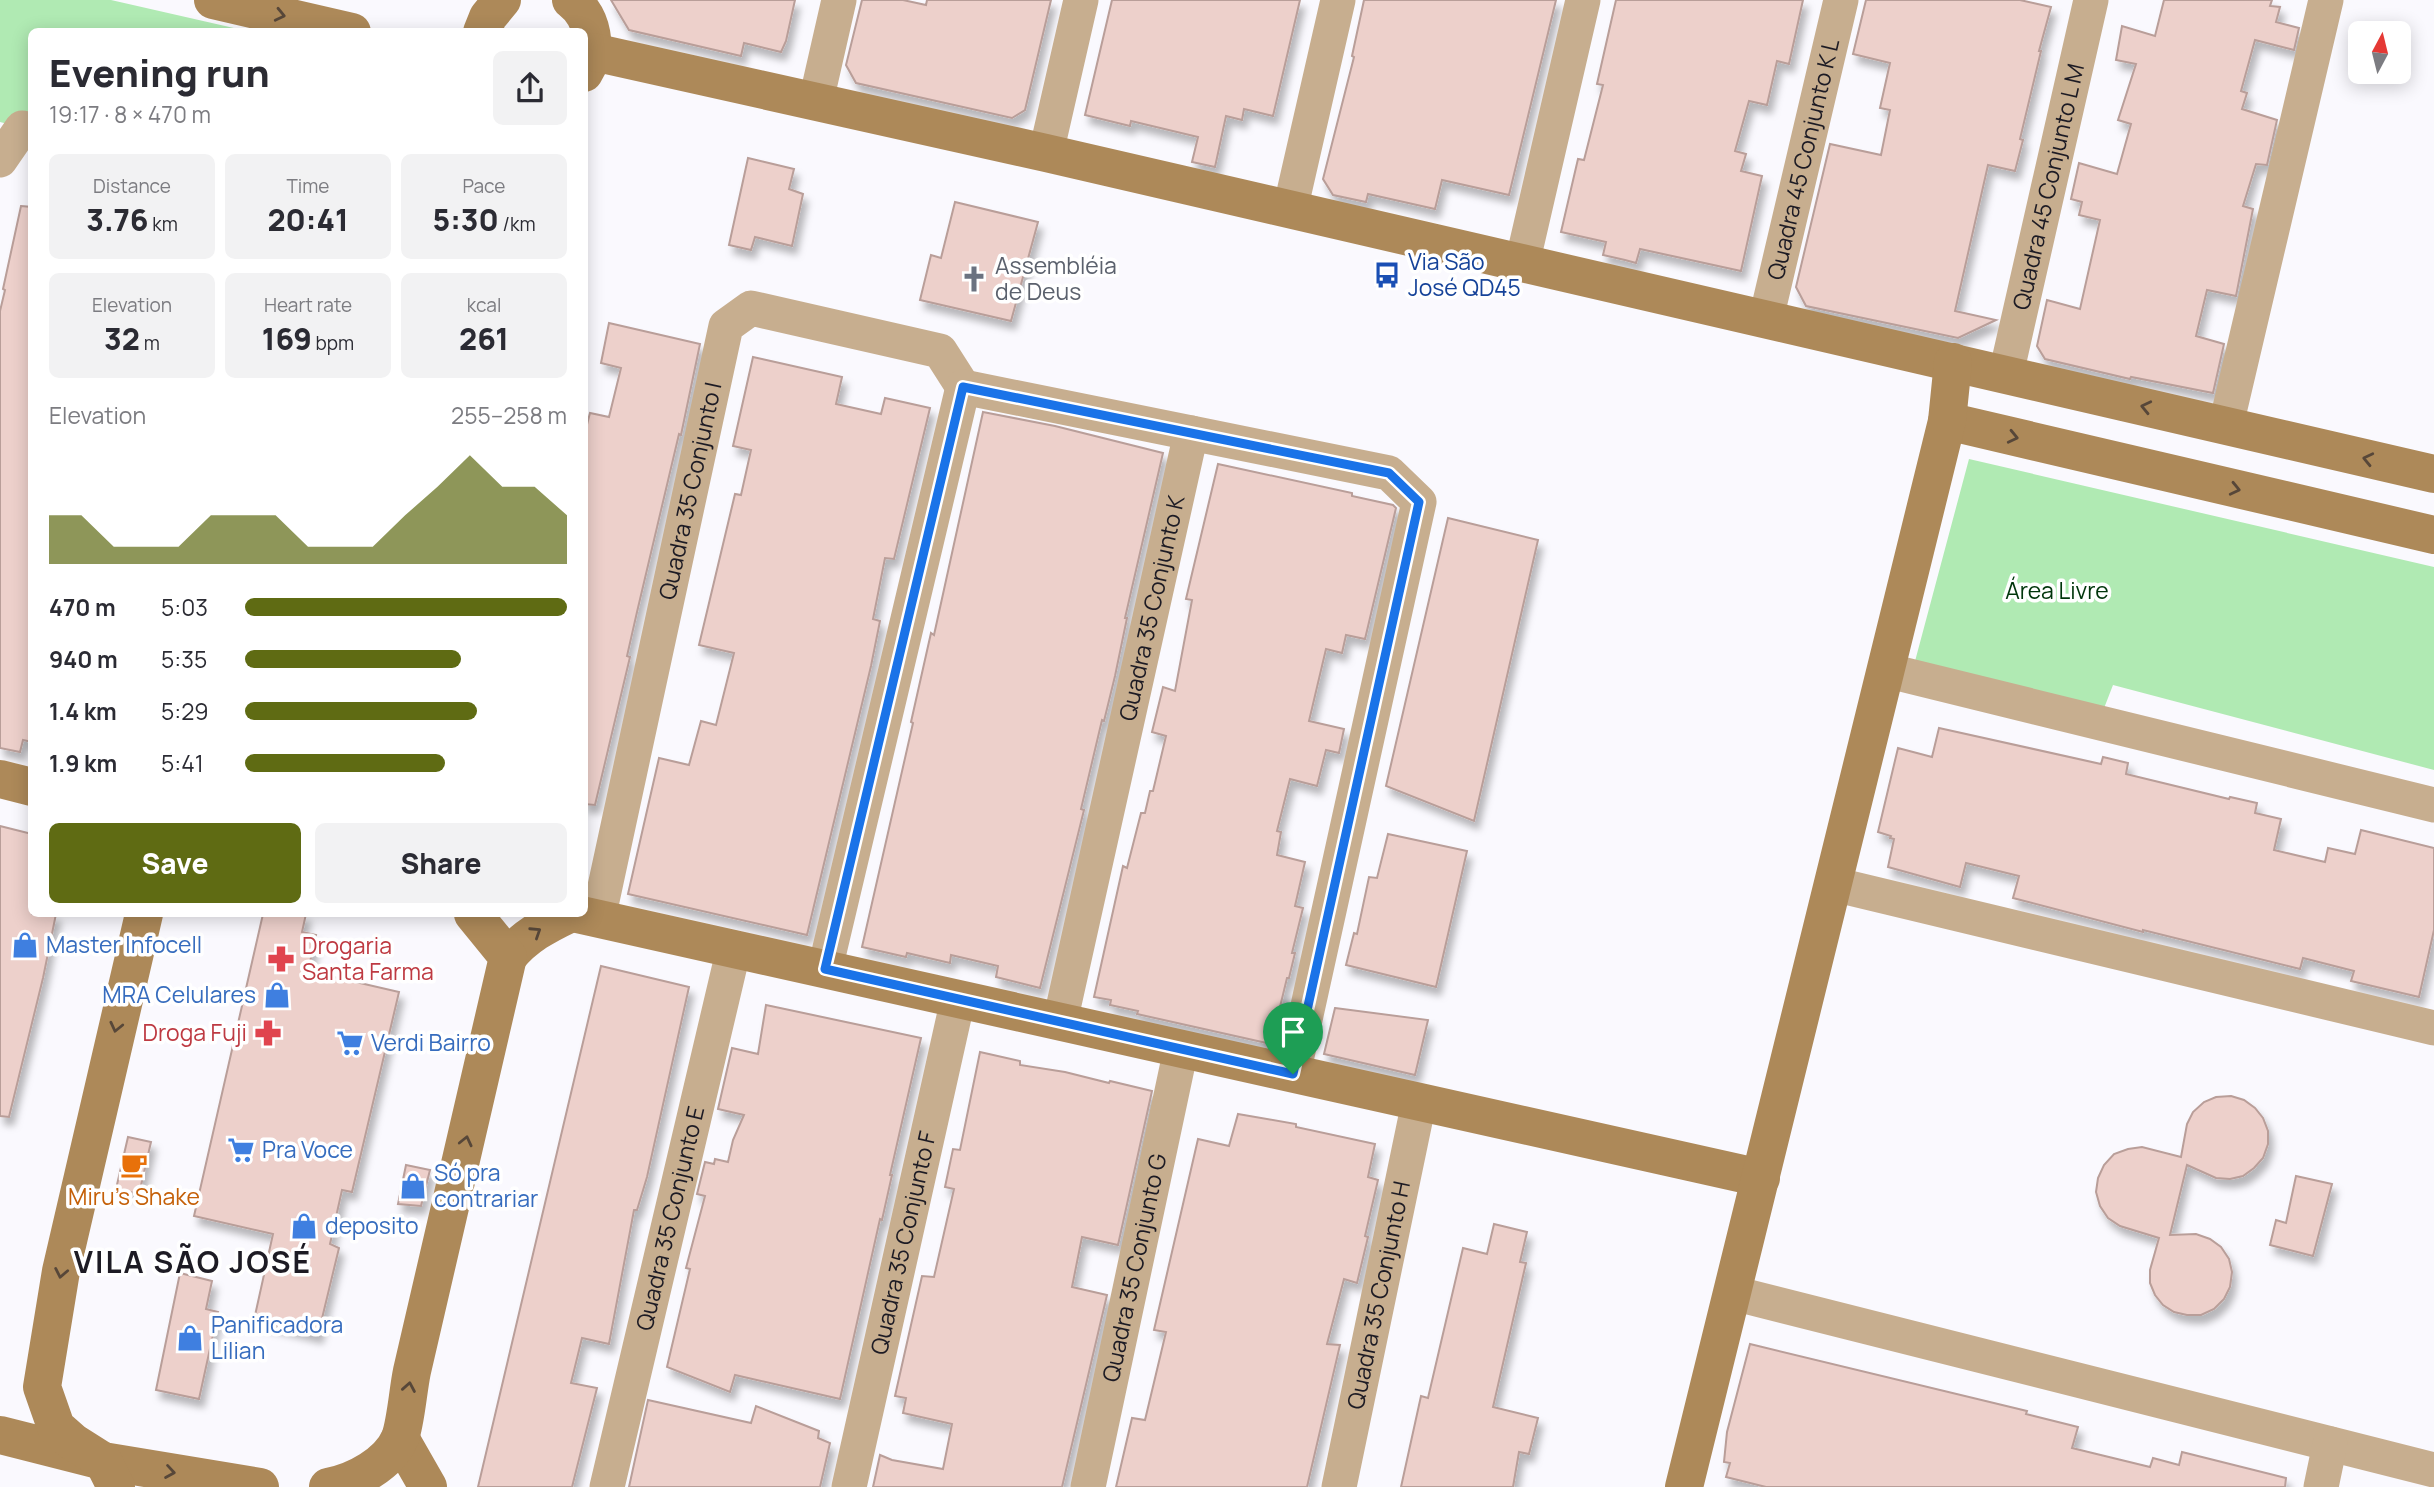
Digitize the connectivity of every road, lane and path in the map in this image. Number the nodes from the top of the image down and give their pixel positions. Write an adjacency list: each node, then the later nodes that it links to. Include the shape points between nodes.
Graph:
1 (213, 0): 10 (street, one-way to 10)
2 (839, 0): 12 (street)
3 (1081, 0): 14 (street)
4 (1338, 0): 16 (street)
5 (1583, 0): 17 (street)
6 (1841, 0): 18 (street, Quadra 45 Conjunto K L)
7 (2091, 0): 20 (street, Quadra 45 Conjunto L M)
8 (2326, 0): 23 (street)
9 (576, 2): 11 (street, via 593,35)
10 (333, 28)
11 (589, 63): 12 (street)
12 (816, 101): 14 (street)
13 (28, 129): 15 (street, via 22,128)
14 (1046, 153): 16 (street)
15 (0, 160)
16 (1290, 210): 17 (street)
17 (1522, 264): 18 (street)
18 (1766, 319): 19 (street)
19 (1953, 362): 20 (street); 22 (street)
20 (2006, 374): 23 (street, one-way to 20)
21 (963, 387): 24 (street); 32 (street, Quadra 35 Conjunto I, via 940,351 751,308 726,326); 39 (street)
22 (1947, 422): 26 (street, one-way to 26); 27 (street)
23 (2226, 425): 25 (street, one-way to 23)
24 (1191, 433): 41 (street, Quadra 35 Conjunto K); 44 (street, via 1389,473 1419,502)
25 (2434, 474)
26 (2434, 535)
27 (1885, 670): 30 (street); 31 (street)
28 (0, 779): 29 (street)
29 (28, 786)
30 (2434, 805)
31 (1833, 884): 42 (street); 46 (street)
32 (588, 887)
33 (143, 917): 48 (street, one-way to 48, via 61,1271)
34 (475, 917): 38 (street)
35 (575, 917): 38 (street, one-way to 35, via 539,929)
36 (588, 917): 37 (street)
37 (734, 948): 39 (street); 58 (street, Quadra 35 Conjunto E)
38 (508, 957): 51 (street, one-way to 38)
39 (825, 969): 40 (street)
40 (958, 999): 41 (street); 59 (street, Quadra 35 Conjunto F)
41 (1060, 1022): 43 (street)
42 (2434, 1028)
43 (1181, 1049): 44 (street); 60 (street, Quadra 35 Conjunto G)
44 (1293, 1074): 45 (street)
45 (1419, 1101): 46 (street); 61 (street, Quadra 35 Conjunto H)
46 (1761, 1178): 47 (street)
47 (1732, 1293): 52 (street); 62 (street)
48 (42, 1387): 49 (street, via 24,1408); 54 (street, via 57,1427)
49 (0, 1424)
50 (0, 1435): 54 (street)
51 (400, 1438): 56 (street, via 382,1462 344,1484); 57 (street)
52 (2330, 1444): 53 (street); 63 (street)
53 (2434, 1470)
54 (110, 1474): 55 (street, one-way to 55)
55 (260, 1487)
56 (328, 1487)
57 (428, 1487)
58 (607, 1487)
59 (849, 1487)
60 (1088, 1487)
61 (1339, 1487)
62 (1684, 1487)
63 (2321, 1487)

